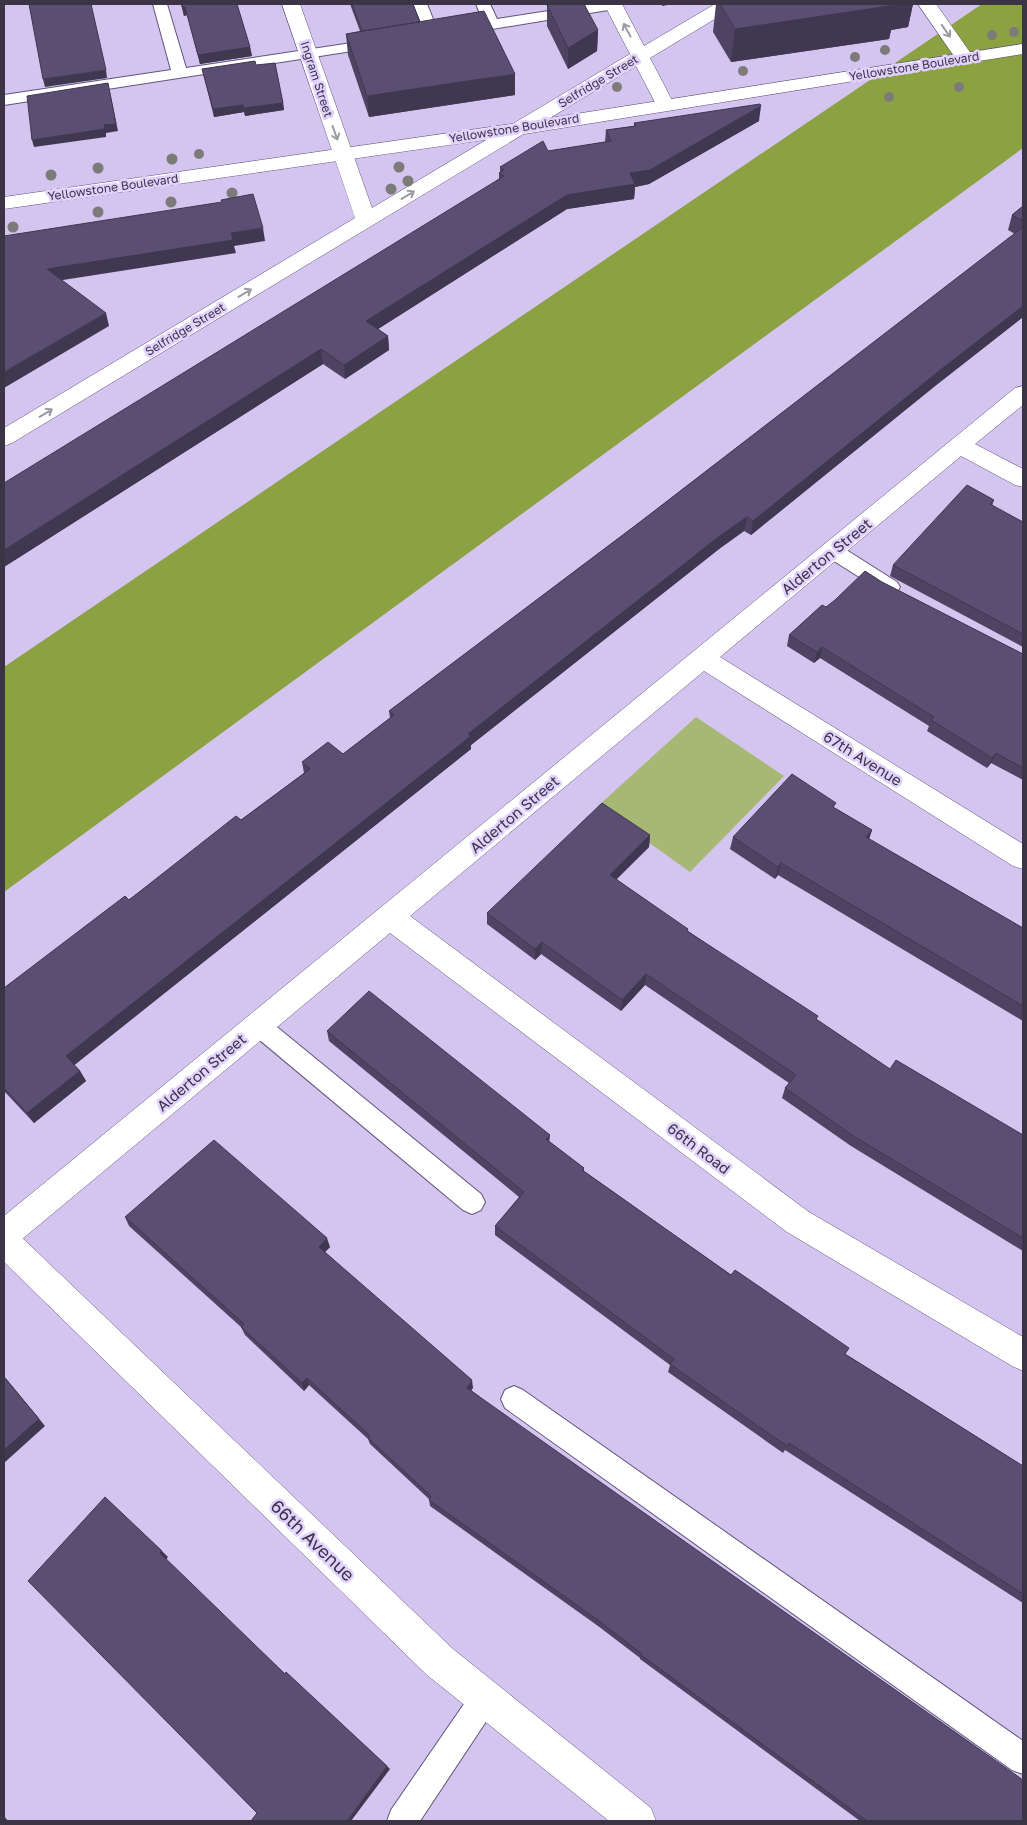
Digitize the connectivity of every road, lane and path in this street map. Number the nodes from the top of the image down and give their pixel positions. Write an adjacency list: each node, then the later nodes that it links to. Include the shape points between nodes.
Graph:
1 (160, 4): 16 (lane)
2 (292, 4): 13 (street, Ingram Street)
3 (420, 4): 9 (lane)
4 (483, 4): 8 (lane)
5 (613, 4): 8 (lane); 14 (street, one-way to 5)
6 (727, 4): 14 (street, Selfridge Street)
7 (927, 4): 15 (street, one-way to 15)
8 (492, 25): 9 (lane)
9 (432, 34): 10 (lane)
10 (414, 37)
11 (396, 40): 13 (lane)
12 (1023, 49): 15 (street, Yellowstone Boulevard)
13 (308, 54): 16 (lane); 20 (street, Ingram Street, one-way to 20)
14 (641, 56): 18 (street); 19 (street, Selfridge Street)
15 (966, 58): 18 (street, Yellowstone Boulevard)
16 (180, 74): 17 (lane)
17 (4, 100)
18 (665, 104): 19 (street, Yellowstone Boulevard)
19 (518, 129): 20 (street, Yellowstone Boulevard); 22 (street, Selfridge Street, one-way to 19)
20 (342, 154): 21 (street, Yellowstone Boulevard); 22 (street)
21 (4, 203)
22 (366, 220): 24 (street, Selfridge Street, one-way to 22)
23 (1023, 393): 25 (street, Alderton Street)
24 (4, 438)
25 (960, 446): 26 (street); 27 (street, Alderton Street)
26 (1023, 479)
27 (833, 550): 28 (lane); 29 (street, Alderton Street)
28 (904, 595)
29 (702, 658): 30 (street, 67th Avenue); 31 (street, Alderton Street)
30 (1023, 858)
31 (390, 917): 32 (street, Alderton Street); 36 (street, 66th Road, via 798,1222)
32 (258, 1025): 33 (lane); 34 (street, Alderton Street)
33 (472, 1202)
34 (4, 1235)
35 (4, 1241): 38 (street, 66th Avenue, via 433,1655)
36 (1023, 1355)
37 (514, 1399): 39 (lane)
38 (485, 1698): 40 (lane); 41 (street, 66th Avenue)
39 (1023, 1759)
40 (402, 1821)
41 (638, 1821)

